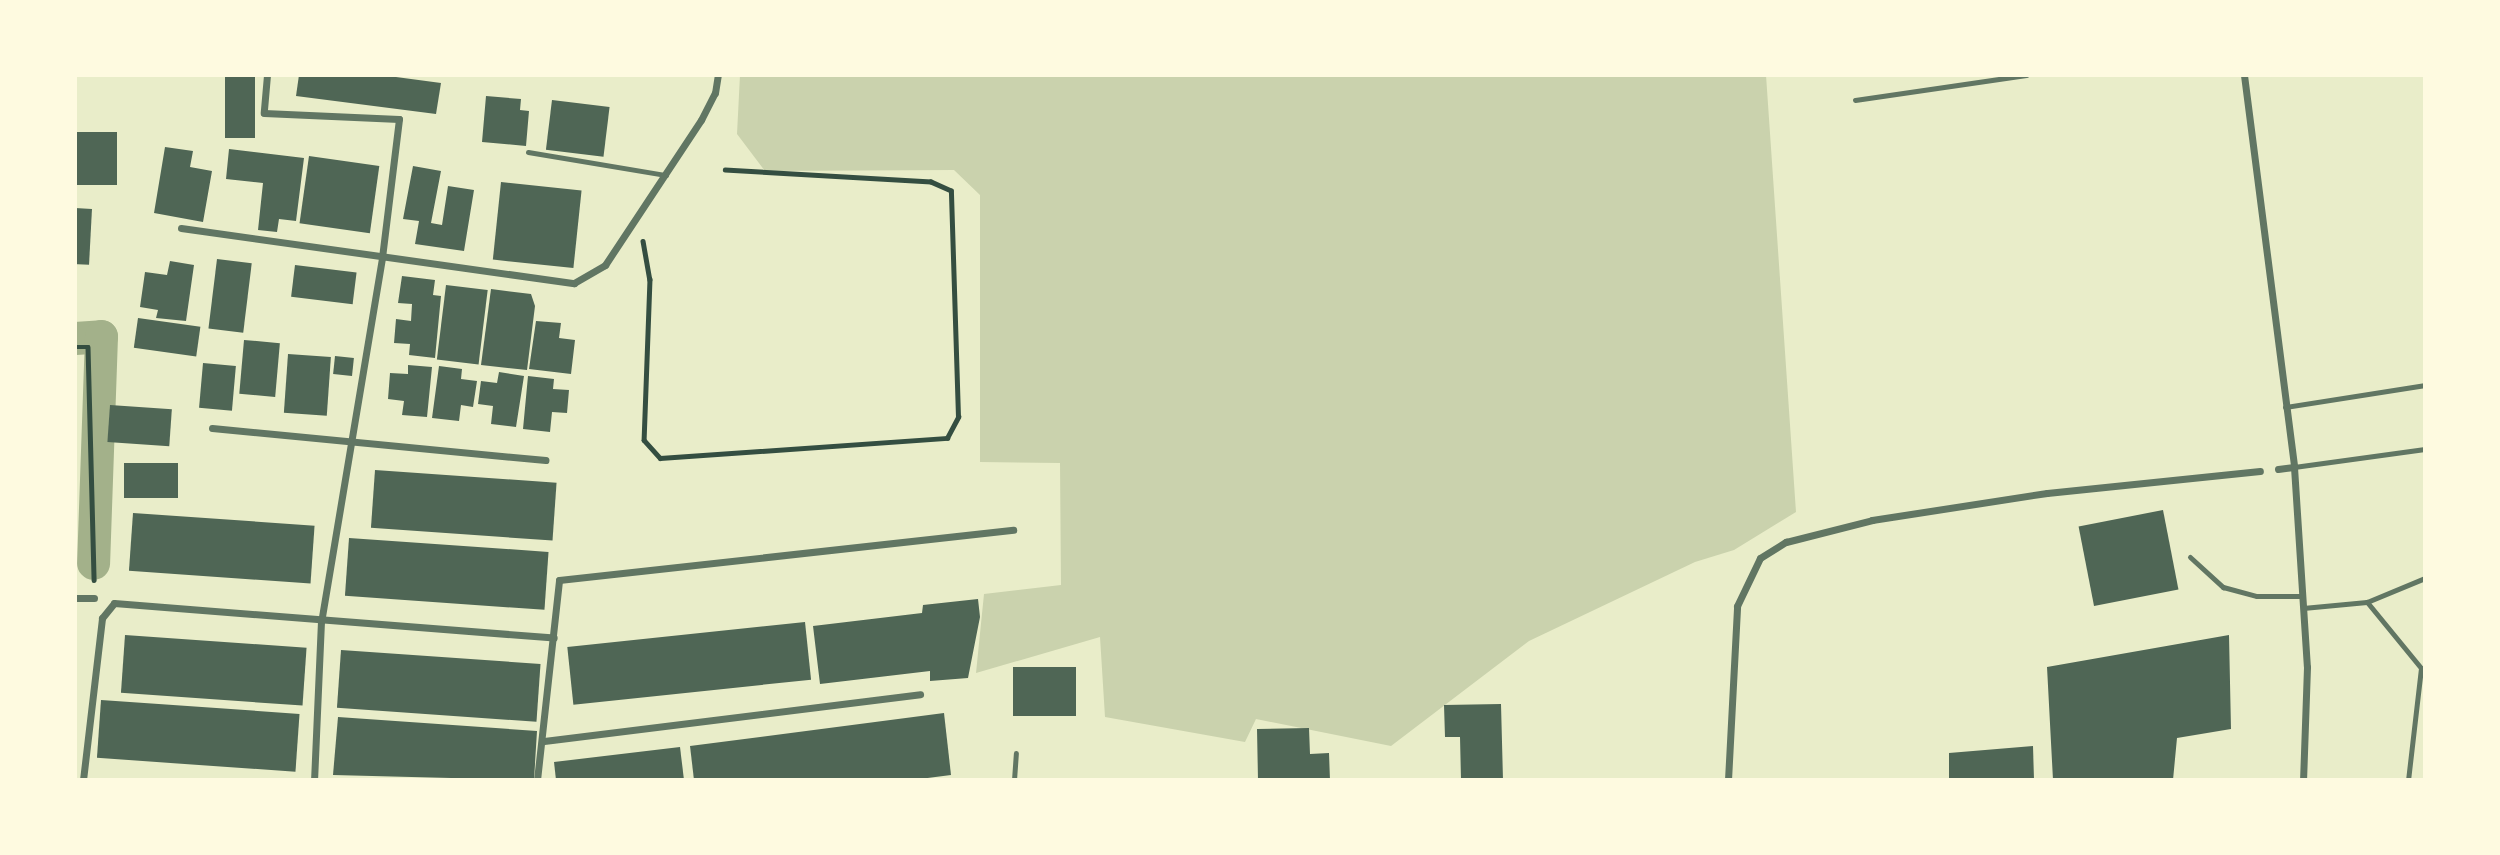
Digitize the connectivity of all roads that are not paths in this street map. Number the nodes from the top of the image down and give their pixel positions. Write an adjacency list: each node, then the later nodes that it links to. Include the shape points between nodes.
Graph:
1 (267, 75): 9 (street, via 264,113 399,119)
2 (718, 75): 7 (street, via 715,93 701,120)
3 (2026, 75): 5 (lane)
4 (2244, 75): 11 (street)
5 (1855, 100)
6 (528, 152): 7 (lane)
7 (666, 175): 9 (street, via 605,265 574,283)
8 (181, 228): 9 (street)
9 (382, 258): 13 (street)
10 (2425, 385): 11 (lane)
11 (2285, 407): 16 (street)
12 (212, 428): 13 (street)
13 (348, 439): 15 (street); 27 (street)
14 (2425, 449): 16 (lane)
15 (545, 460)
16 (2294, 467): 17 (street); 22 (street)
17 (2278, 469)
18 (2260, 471): 37 (street, via 2020,497 1872,520 1786,542 1760,558 1737,606)
19 (1013, 530): 28 (street, via 559,580)
20 (2190, 557): 22 (lane, via 2223,587 2258,596)
21 (2425, 578): 25 (lane)
22 (2302, 596): 26 (street)
23 (75, 598): 24 (street)
24 (94, 598)
25 (2367, 602): 26 (lane); 29 (lane)
26 (2303, 608): 38 (street, via 2307,667)
27 (321, 621): 28 (street); 33 (street, via 110,606 102,618); 34 (street)
28 (554, 638): 31 (street)
29 (2423, 667): 39 (lane)
30 (920, 694): 31 (street)
31 (544, 741): 35 (street)
32 (1016, 752): 36 (lane)
33 (83, 780)
34 (314, 780)
35 (537, 780)
36 (1014, 780)
37 (1728, 780)
38 (2303, 780)
39 (2408, 780)

